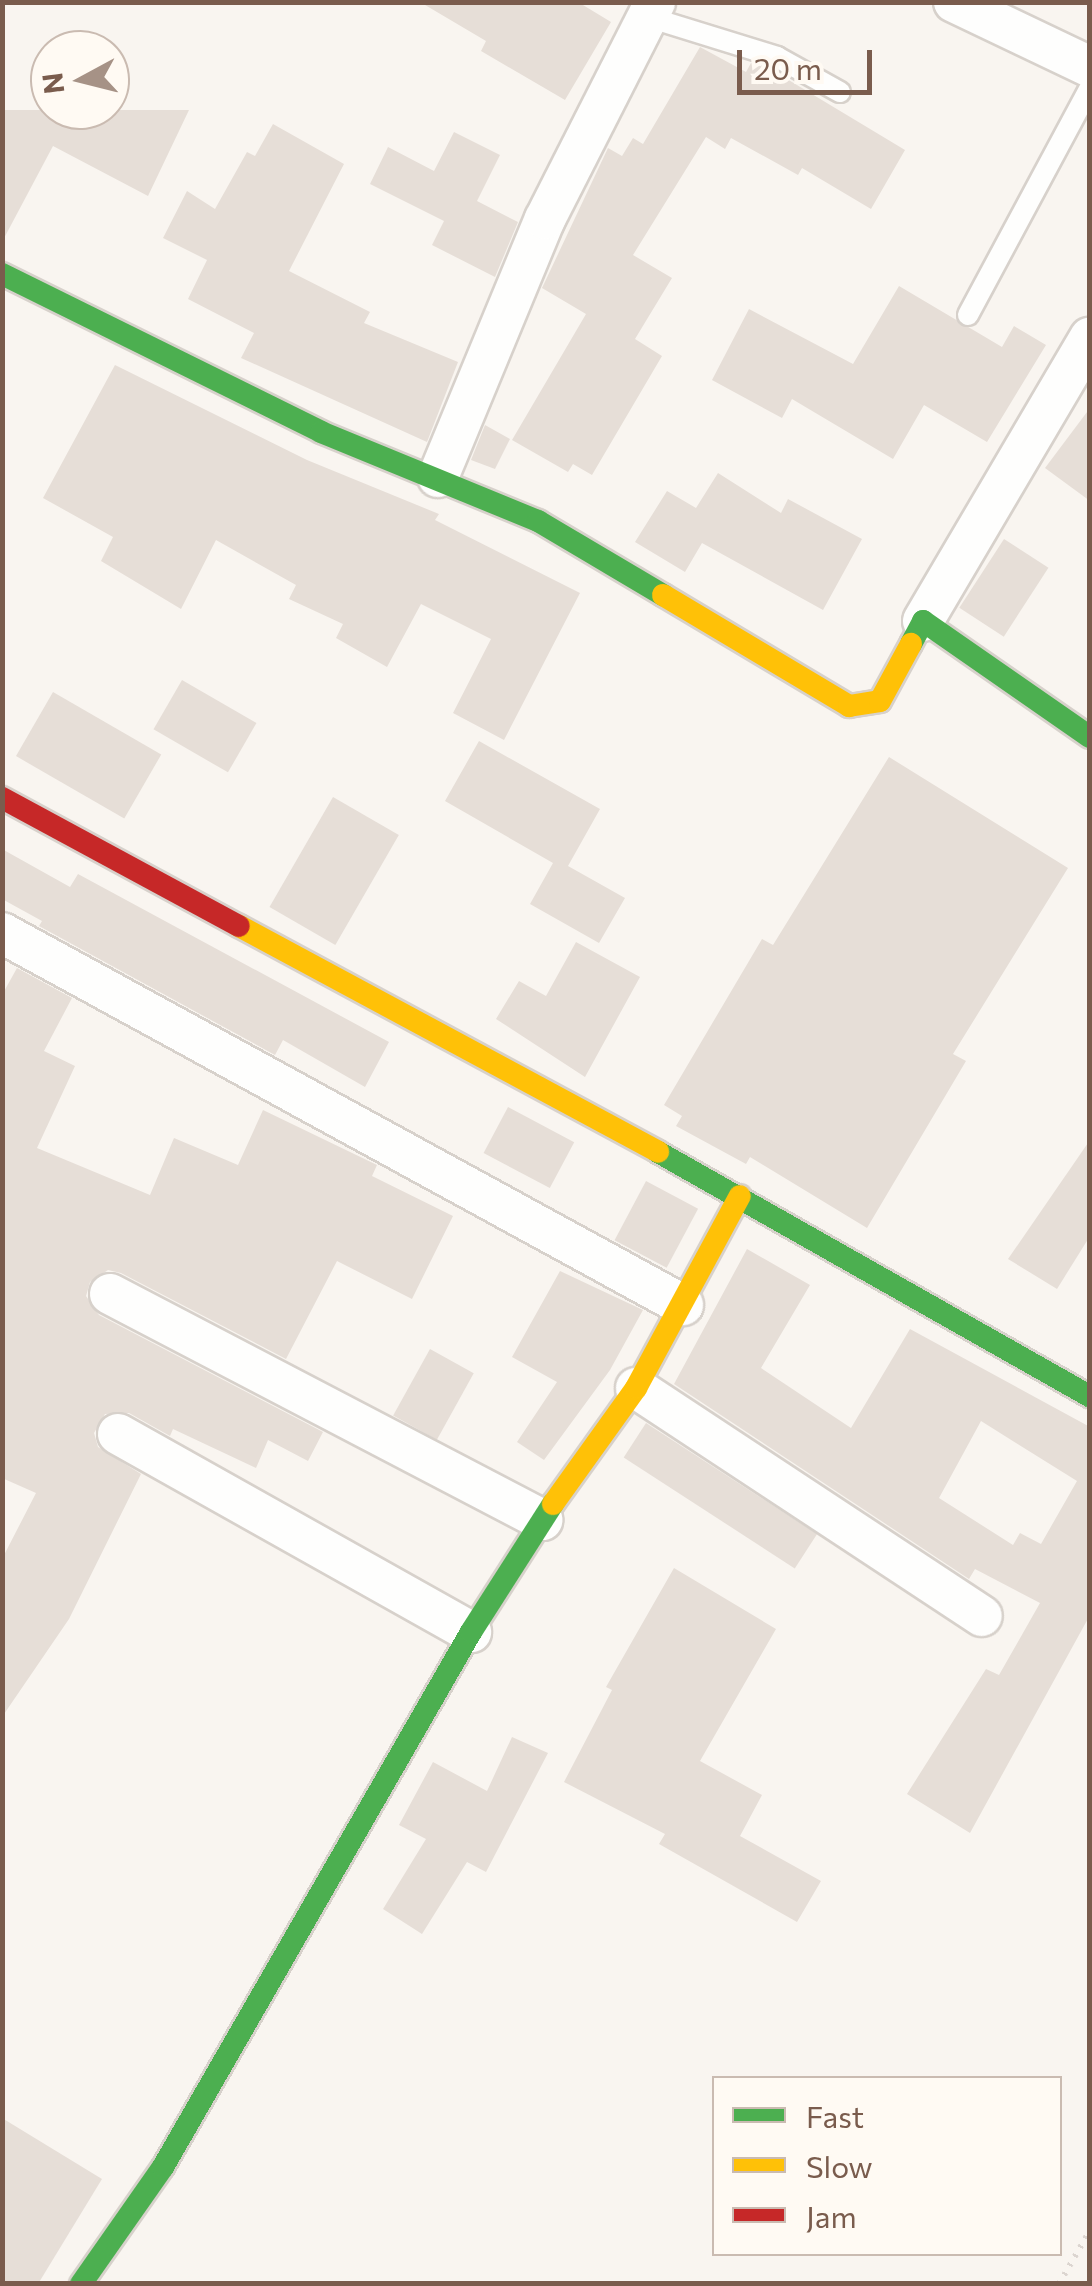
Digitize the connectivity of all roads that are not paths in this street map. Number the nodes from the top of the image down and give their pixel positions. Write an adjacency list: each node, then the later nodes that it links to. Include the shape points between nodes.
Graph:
1 (954, 2): 3 (street)
2 (652, 10): 5 (lane, via 777,58); 9 (street, via 545,219)
3 (1090, 67)
4 (1090, 87): 7 (lane)
5 (840, 92)
6 (2, 274): 9 (street, via 321,432)
7 (968, 315)
8 (1090, 337): 10 (street)
9 (438, 478): 10 (street, via 538,521 849,706 880,701)
10 (923, 621): 11 (street)
11 (1090, 737)
12 (2, 798): 14 (street)
13 (2, 933): 16 (street)
14 (740, 1196): 16 (street); 18 (street)
15 (110, 1294): 20 (street)
16 (683, 1305): 17 (street)
17 (636, 1388): 20 (street); 21 (street)
18 (1090, 1396)
19 (118, 1434): 22 (street)
20 (543, 1520): 22 (street)
21 (982, 1616)
22 (471, 1632): 23 (street, via 163,2166)
23 (80, 2284)

